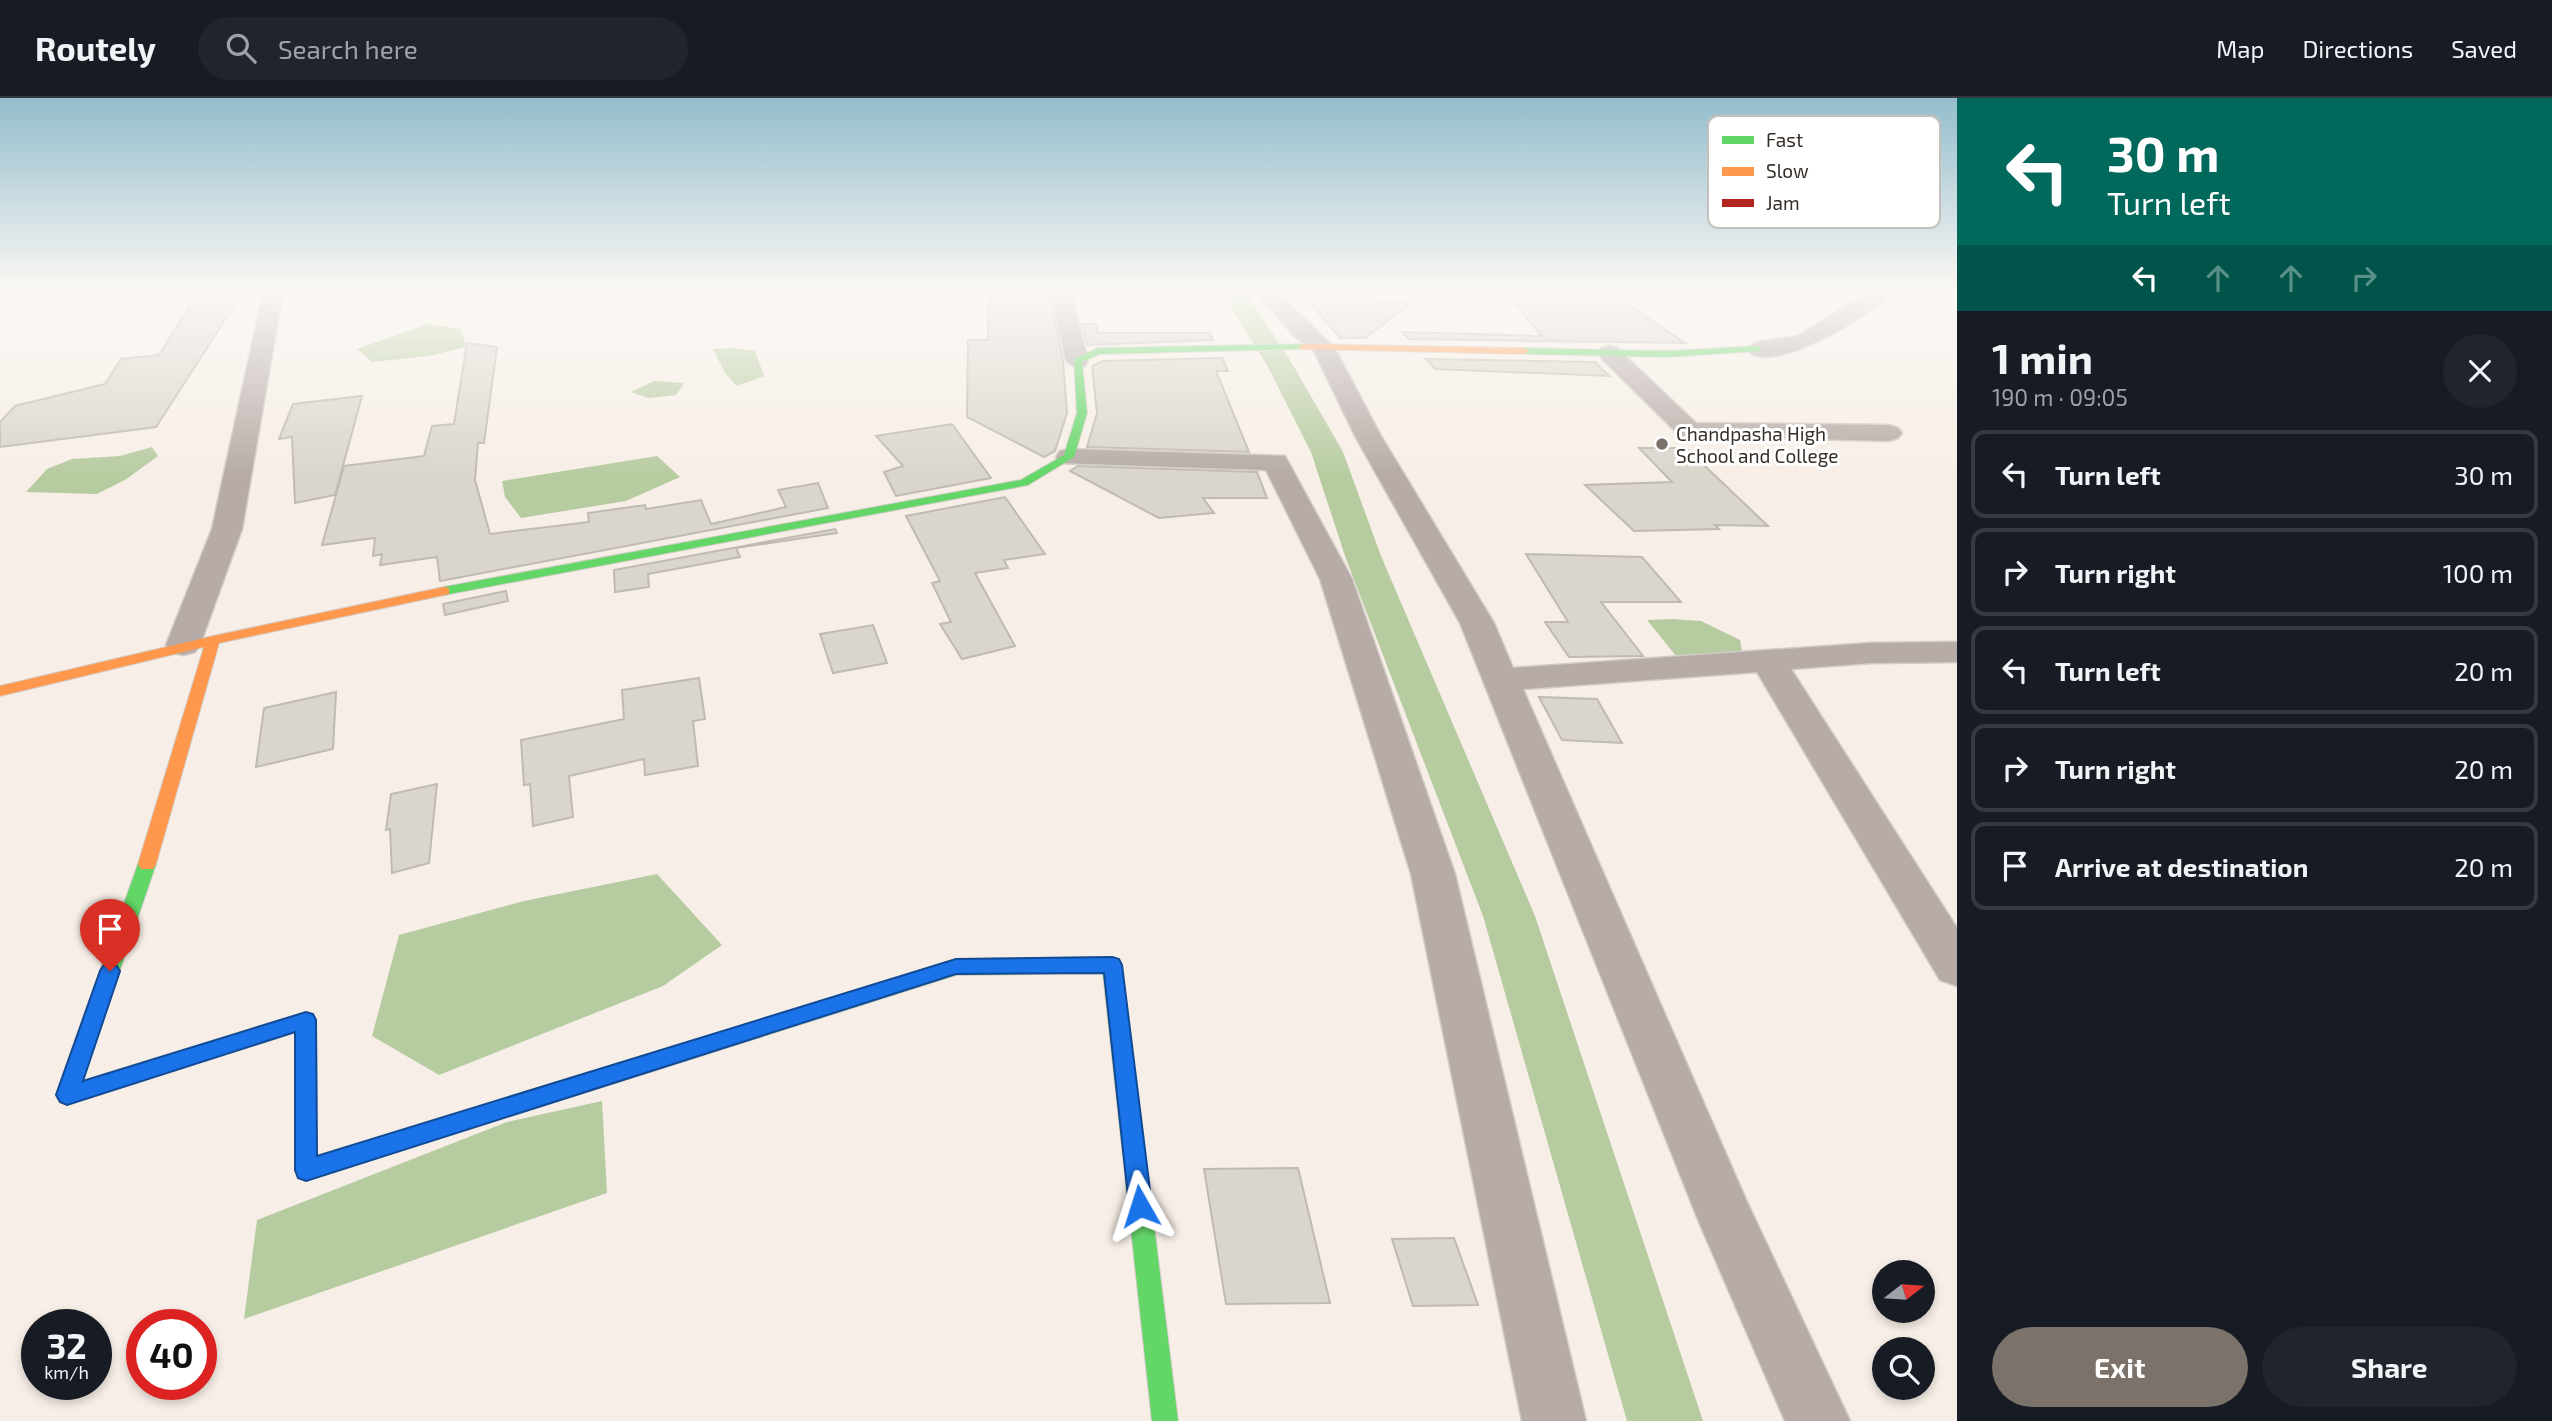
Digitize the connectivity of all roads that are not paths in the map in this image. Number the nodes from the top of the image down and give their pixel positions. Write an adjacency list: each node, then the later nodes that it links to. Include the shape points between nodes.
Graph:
1 (261, 352): 12 (street, via 227,529)
2 (1075, 352): 8 (street)
3 (1096, 352): 8 (street)
4 (1319, 352): 15 (street, via 1477,623)
5 (1547, 352): 7 (street)
6 (1708, 352): 7 (street)
7 (1609, 353): 9 (street, via 1689,431)
8 (1077, 361): 10 (street, via 1082,413)
9 (1889, 433)
10 (1069, 457): 11 (street, via 1024,483 712,539); 19 (street, via 1276,462 1336,579 1433,874)
11 (213, 640): 12 (street); 18 (street, via 161,823 67,1095 306,1020 306,1170 956,967 1112,965)
12 (183, 645): 16 (street)
13 (1957, 652): 14 (street)
14 (1768, 661): 15 (street); 17 (street)
15 (1500, 680): 20 (street, via 1727,1222)
16 (0, 691)
17 (1957, 967)
18 (1165, 1421)
19 (1554, 1421)
20 (1818, 1421)

